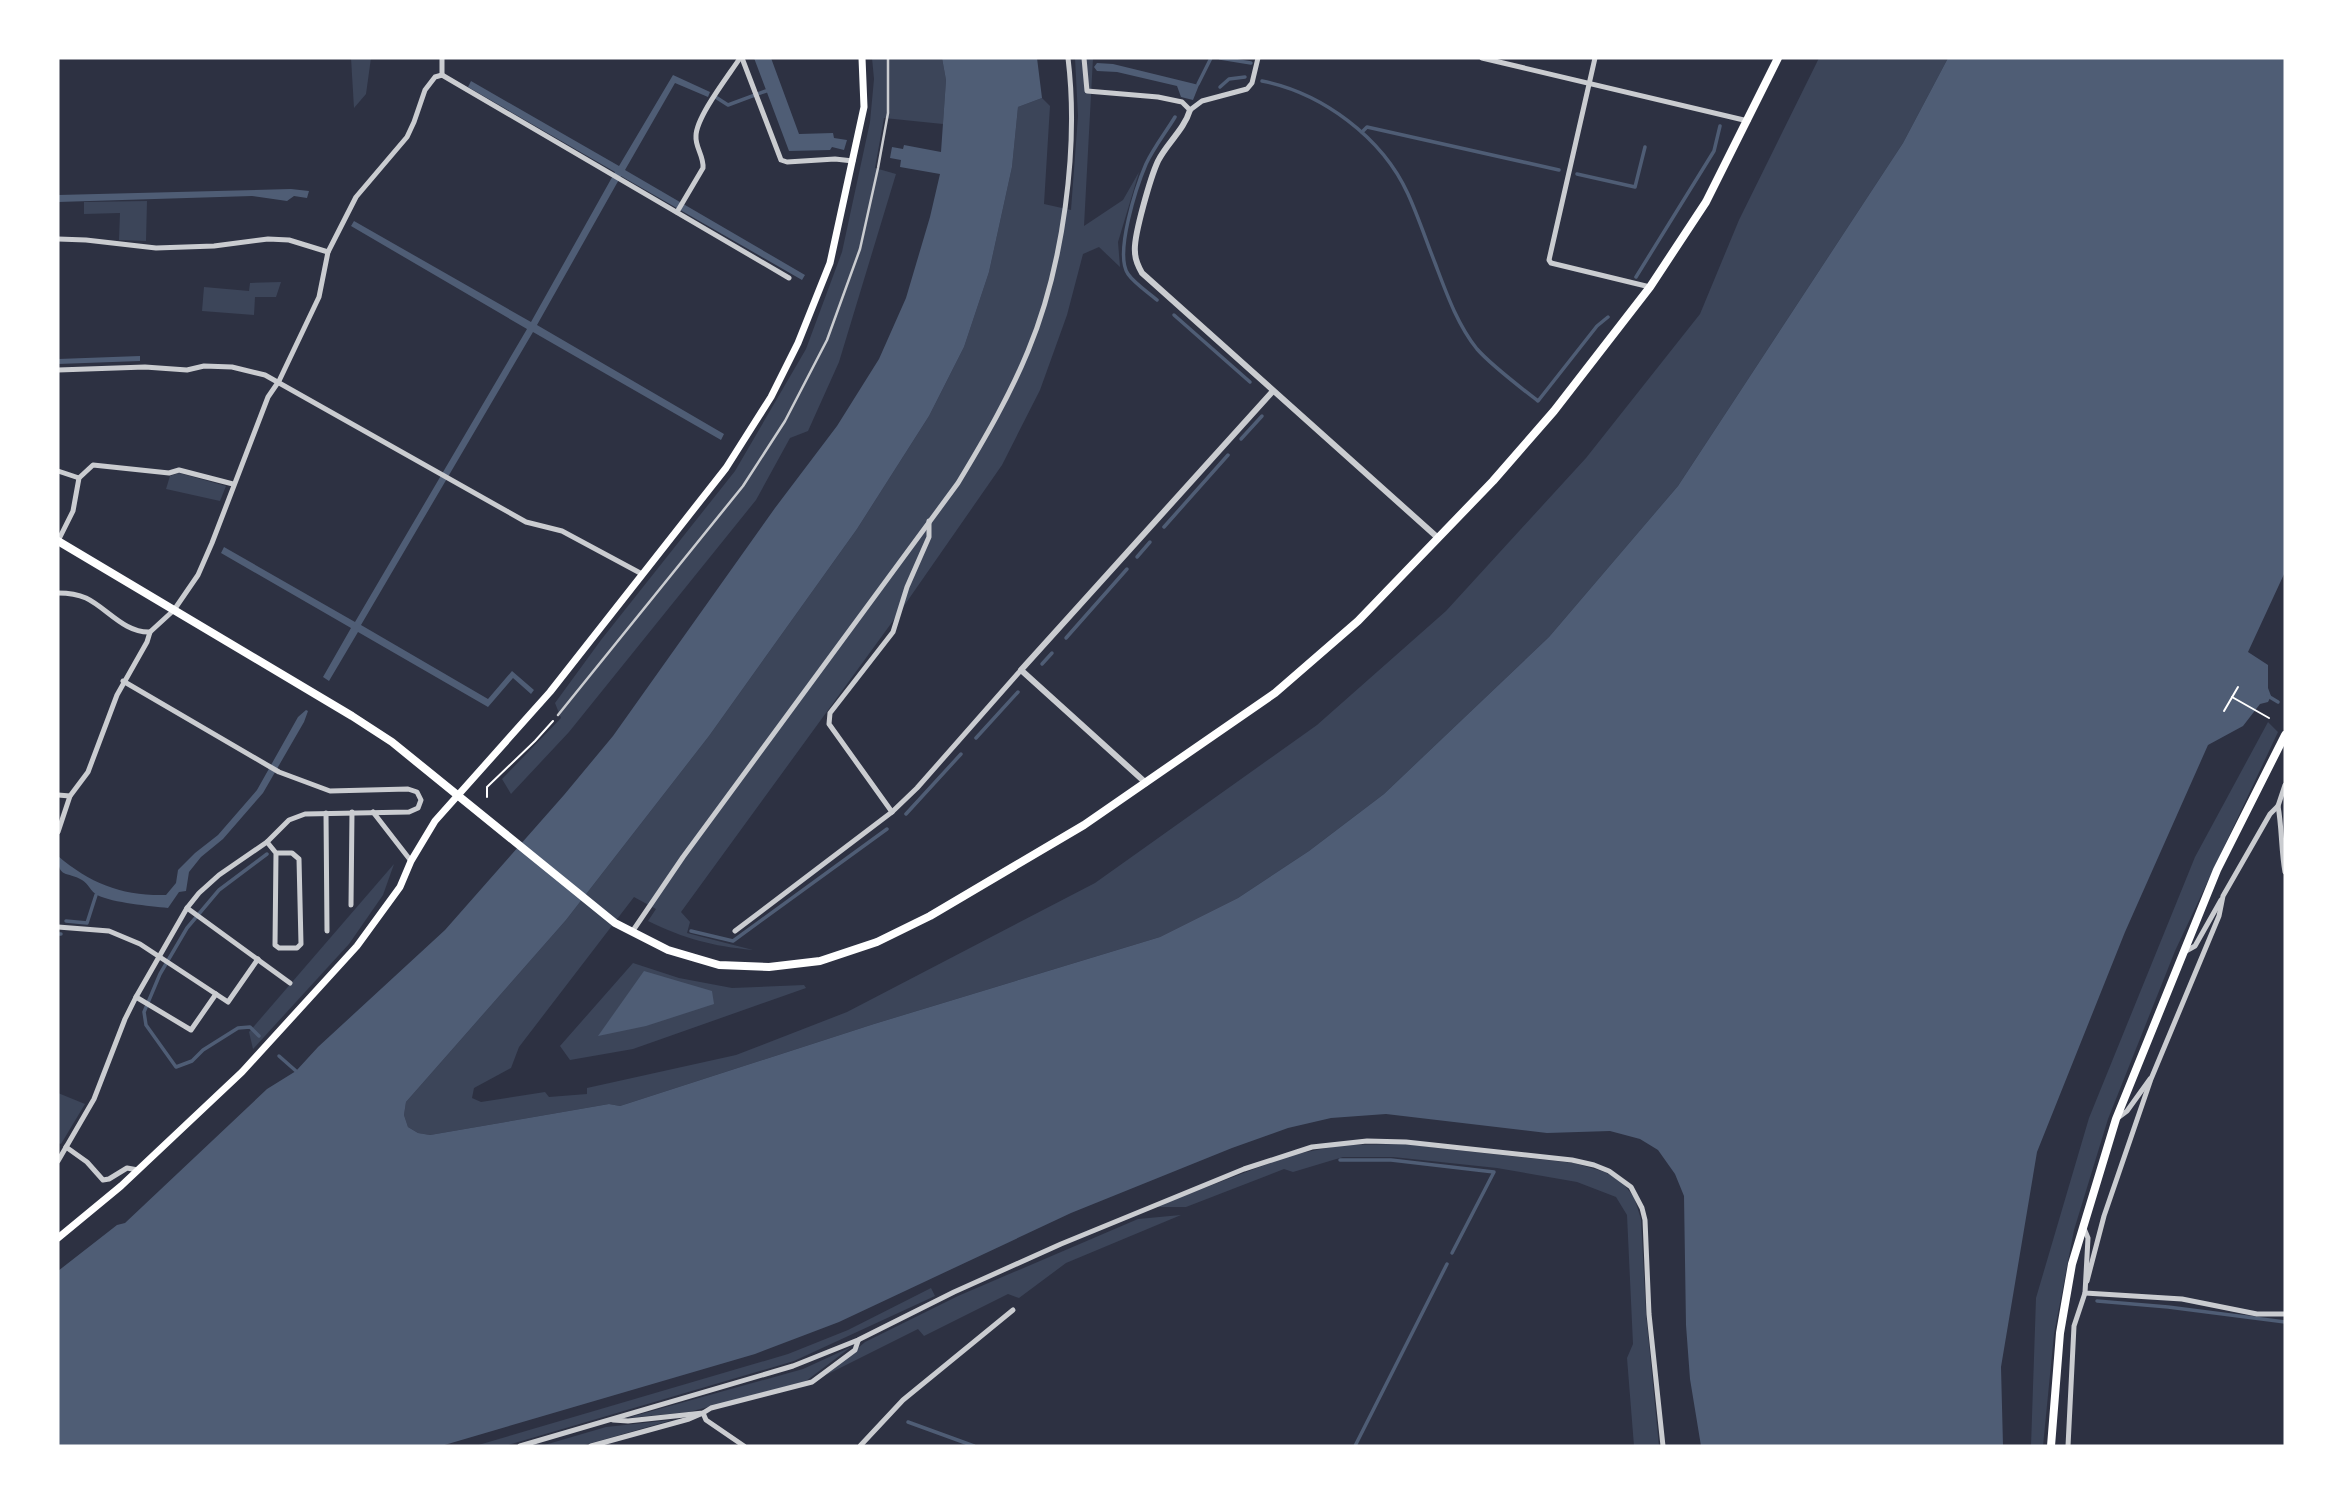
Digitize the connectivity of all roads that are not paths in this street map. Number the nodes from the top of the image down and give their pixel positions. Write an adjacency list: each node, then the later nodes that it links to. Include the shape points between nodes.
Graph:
1 (443, 58): 11 (street)
2 (741, 58): 15 (street, via 781,160); 16 (street, via 696,130 703,168)
3 (862, 58): 15 (main road, via 864,107)
4 (888, 58): 36 (lane, via 888,113 878,168 860,248 827,340 785,421 743,486)
5 (1068, 58): 27 (street, via 1071,112 1066,194 1041,314 989,433)
6 (1084, 58): 13 (street, via 1087,91 1158,97 1182,102)
7 (1258, 58): 13 (street, via 1247,89 1202,101)
8 (1482, 58): 12 (street)
9 (1595, 58): 12 (street)
10 (1779, 58): 14 (main road)
11 (442, 75): 16 (street); 18 (street, via 425,90 407,137 356,197)
12 (1590, 82): 14 (street); 20 (street, via 1549,260)
13 (1190, 110): 23 (street, via 1158,161 1136,235 1137,263 1142,273)
14 (1748, 121): 20 (main road, via 1706,202)
15 (853, 161): 30 (main road, via 830,263 771,397 726,468)
16 (677, 211): 19 (street)
17 (58, 239): 18 (street, via 156,248 289,240)
18 (328, 252): 22 (street, via 319,297)
19 (789, 278)
20 (1650, 287): 28 (main road, via 1554,411)
21 (58, 370): 22 (street, via 218,366)
22 (279, 381): 26 (street, via 268,397); 30 (street, via 526,522 562,531)
23 (1273, 391): 28 (street); 34 (street)
24 (58, 471): 25 (street)
25 (79, 478): 26 (street, via 93,465 169,473 178,470); 29 (street, via 74,511)
26 (233, 485): 32 (street, via 198,575)
27 (929, 521): 46 (street, via 929,537 893,632 830,713 829,724); 59 (street)
28 (1437, 537): 38 (main road, via 1358,621 1275,693)
29 (58, 541): 32 (main road)
30 (642, 574): 41 (main road, via 550,692)
31 (58, 593): 33 (street, via 86,598 122,623)
32 (174, 610): 33 (street); 41 (main road, via 352,716)
33 (150, 632): 35 (street)
34 (1021, 670): 38 (street); 46 (street)
35 (123, 681): 42 (street, via 88,772); 45 (street, via 279,772 330,791 408,789 417,792 421,800 418,808 409,812)
36 (558, 715)
37 (2285, 735): 60 (main road, via 2217,870)
38 (1146, 783): 59 (main road, via 930,916 877,942 820,961 769,967 719,965 668,950)
39 (2285, 785): 43 (street)
40 (58, 795): 42 (street)
41 (459, 795): 51 (main road, via 435,821); 59 (main road)
42 (70, 796): 48 (street)
43 (2277, 806): 52 (street); 53 (street)
44 (352, 812): 45 (street); 47 (street); 54 (street)
45 (373, 812): 51 (street)
46 (892, 812): 58 (street)
47 (326, 813): 49 (street, via 289,820); 57 (street)
48 (58, 832)
49 (267, 842): 50 (street); 55 (street, via 219,875)
50 (276, 853): 50 (street, via 275,945 297,948 301,944 299,859 292,853)
51 (411, 861): 70 (main road, via 400,887 357,946 242,1072)
52 (2285, 872)
53 (2223, 896): 60 (street, via 2195,946); 66 (street, via 2219,916)
54 (351, 905)
55 (187, 908): 61 (street); 62 (street)
56 (58, 927): 61 (street, via 109,931)
57 (327, 931)
58 (735, 931)
59 (632, 932)
60 (2183, 953): 67 (main road)
61 (164, 959): 64 (street); 65 (street)
62 (258, 959): 63 (street); 64 (street, via 228,1002)
63 (290, 983)
64 (216, 994): 65 (street, via 191,1030)
65 (136, 997): 68 (street, via 94,1099)
66 (2151, 1079): 67 (street); 73 (street)
67 (2116, 1119): 71 (main road)
68 (66, 1147): 69 (street); 70 (street, via 103,1180 127,1168)
69 (58, 1161)
70 (138, 1170): 72 (main road)
71 (2083, 1226): 73 (street, via 2088,1238); 85 (main road, via 2060,1333)
72 (58, 1238)
73 (2087, 1280): 74 (street)
74 (2085, 1293): 76 (street, via 2182,1299 2257,1314); 86 (street, via 2074,1326)
75 (1013, 1310): 83 (street, via 904,1400)
76 (2285, 1314)
77 (858, 1340): 78 (street, via 855,1350 812,1382); 79 (street, via 793,1366); 84 (street, via 1061,1244 1244,1168 1312,1147 1406,1142 1572,1160 1623,1180 1642,1208)
78 (703, 1413): 79 (street); 81 (street); 82 (street, via 706,1420)
79 (610, 1419): 80 (street)
80 (520, 1446)
81 (591, 1446)
82 (744, 1446)
83 (860, 1446)
84 (1663, 1446)
85 (2052, 1446)
86 (2068, 1446)

